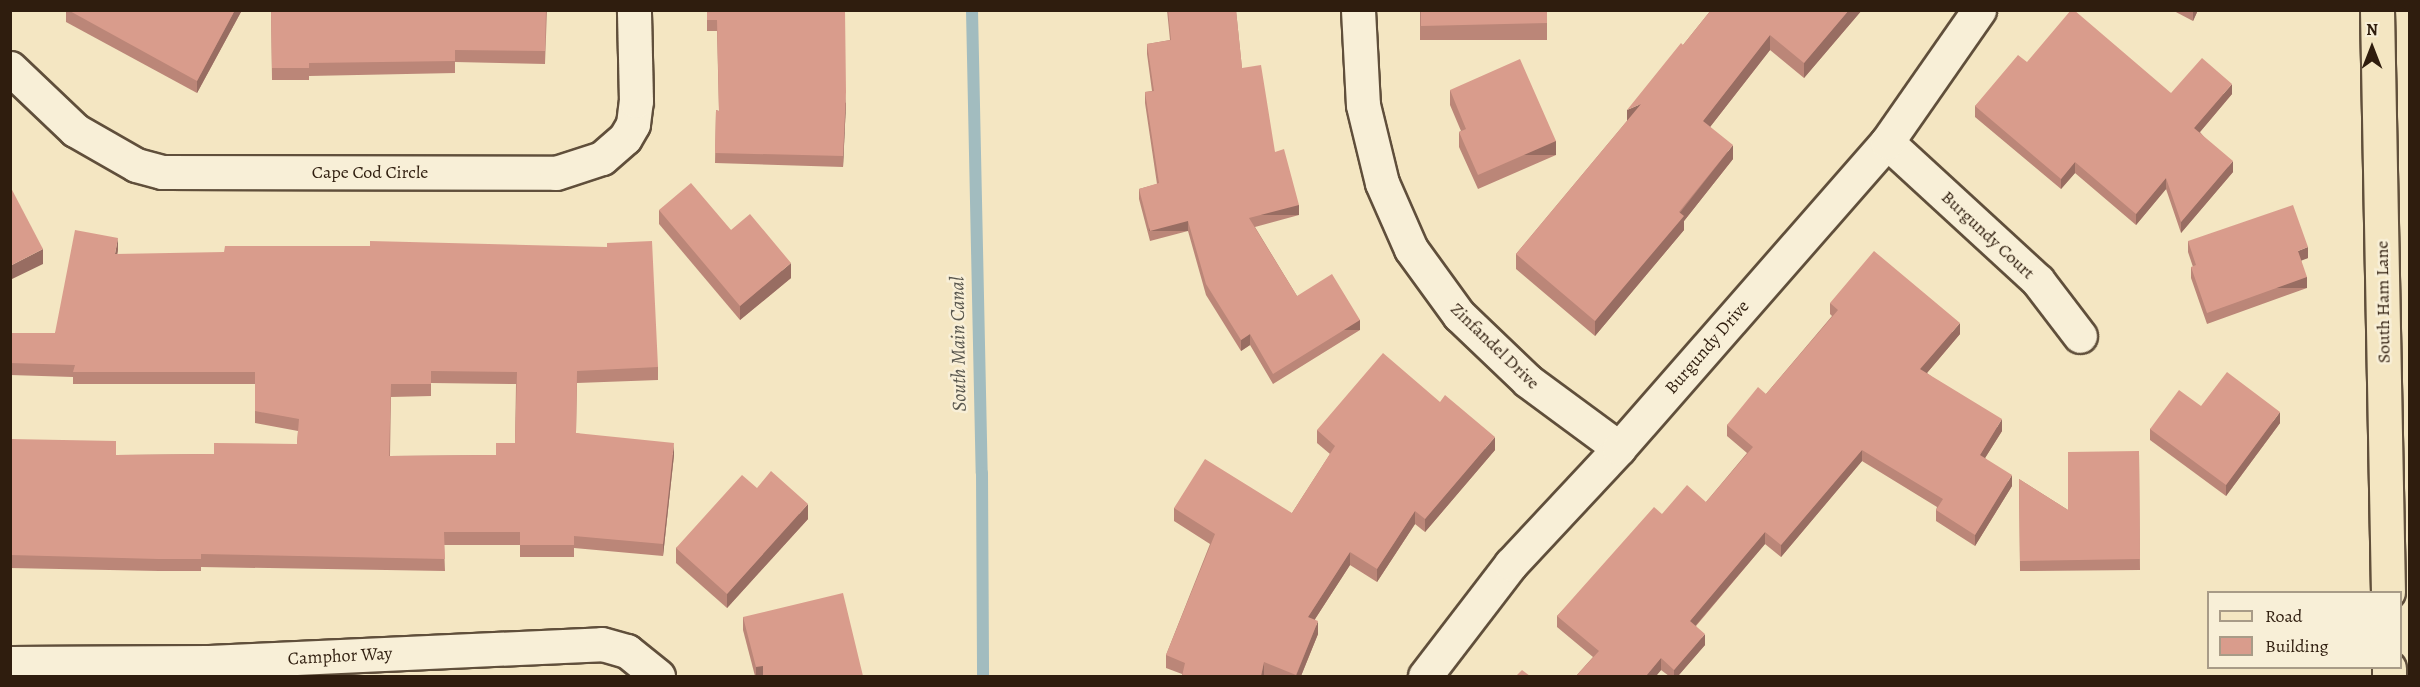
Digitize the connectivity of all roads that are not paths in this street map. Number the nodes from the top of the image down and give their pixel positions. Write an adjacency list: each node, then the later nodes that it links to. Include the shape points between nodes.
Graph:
1 (634, 10): 5 (street, Cape Cod Circle, via 633,124 625,138 602,158 556,173 162,172 136,165 75,130)
2 (1358, 10): 8 (street, Zinfandel Drive, via 1362,105 1382,183 1411,249 1459,315 1528,381)
3 (1979, 10): 6 (street, Burgundy Drive)
4 (2377, 10): 9 (main road, South Ham Lane)
5 (10, 68)
6 (1887, 142): 7 (street, Burgundy Court, via 2038,281); 8 (street, Burgundy Drive)
7 (2080, 336)
8 (1618, 448): 13 (street, Burgundy Drive, via 1511,564)
9 (2388, 591)
10 (10, 663): 11 (street, Camphor Way)
11 (209, 669): 12 (street, Camphor Way, via 602,644 627,651)
12 (658, 676)
13 (1425, 676)

